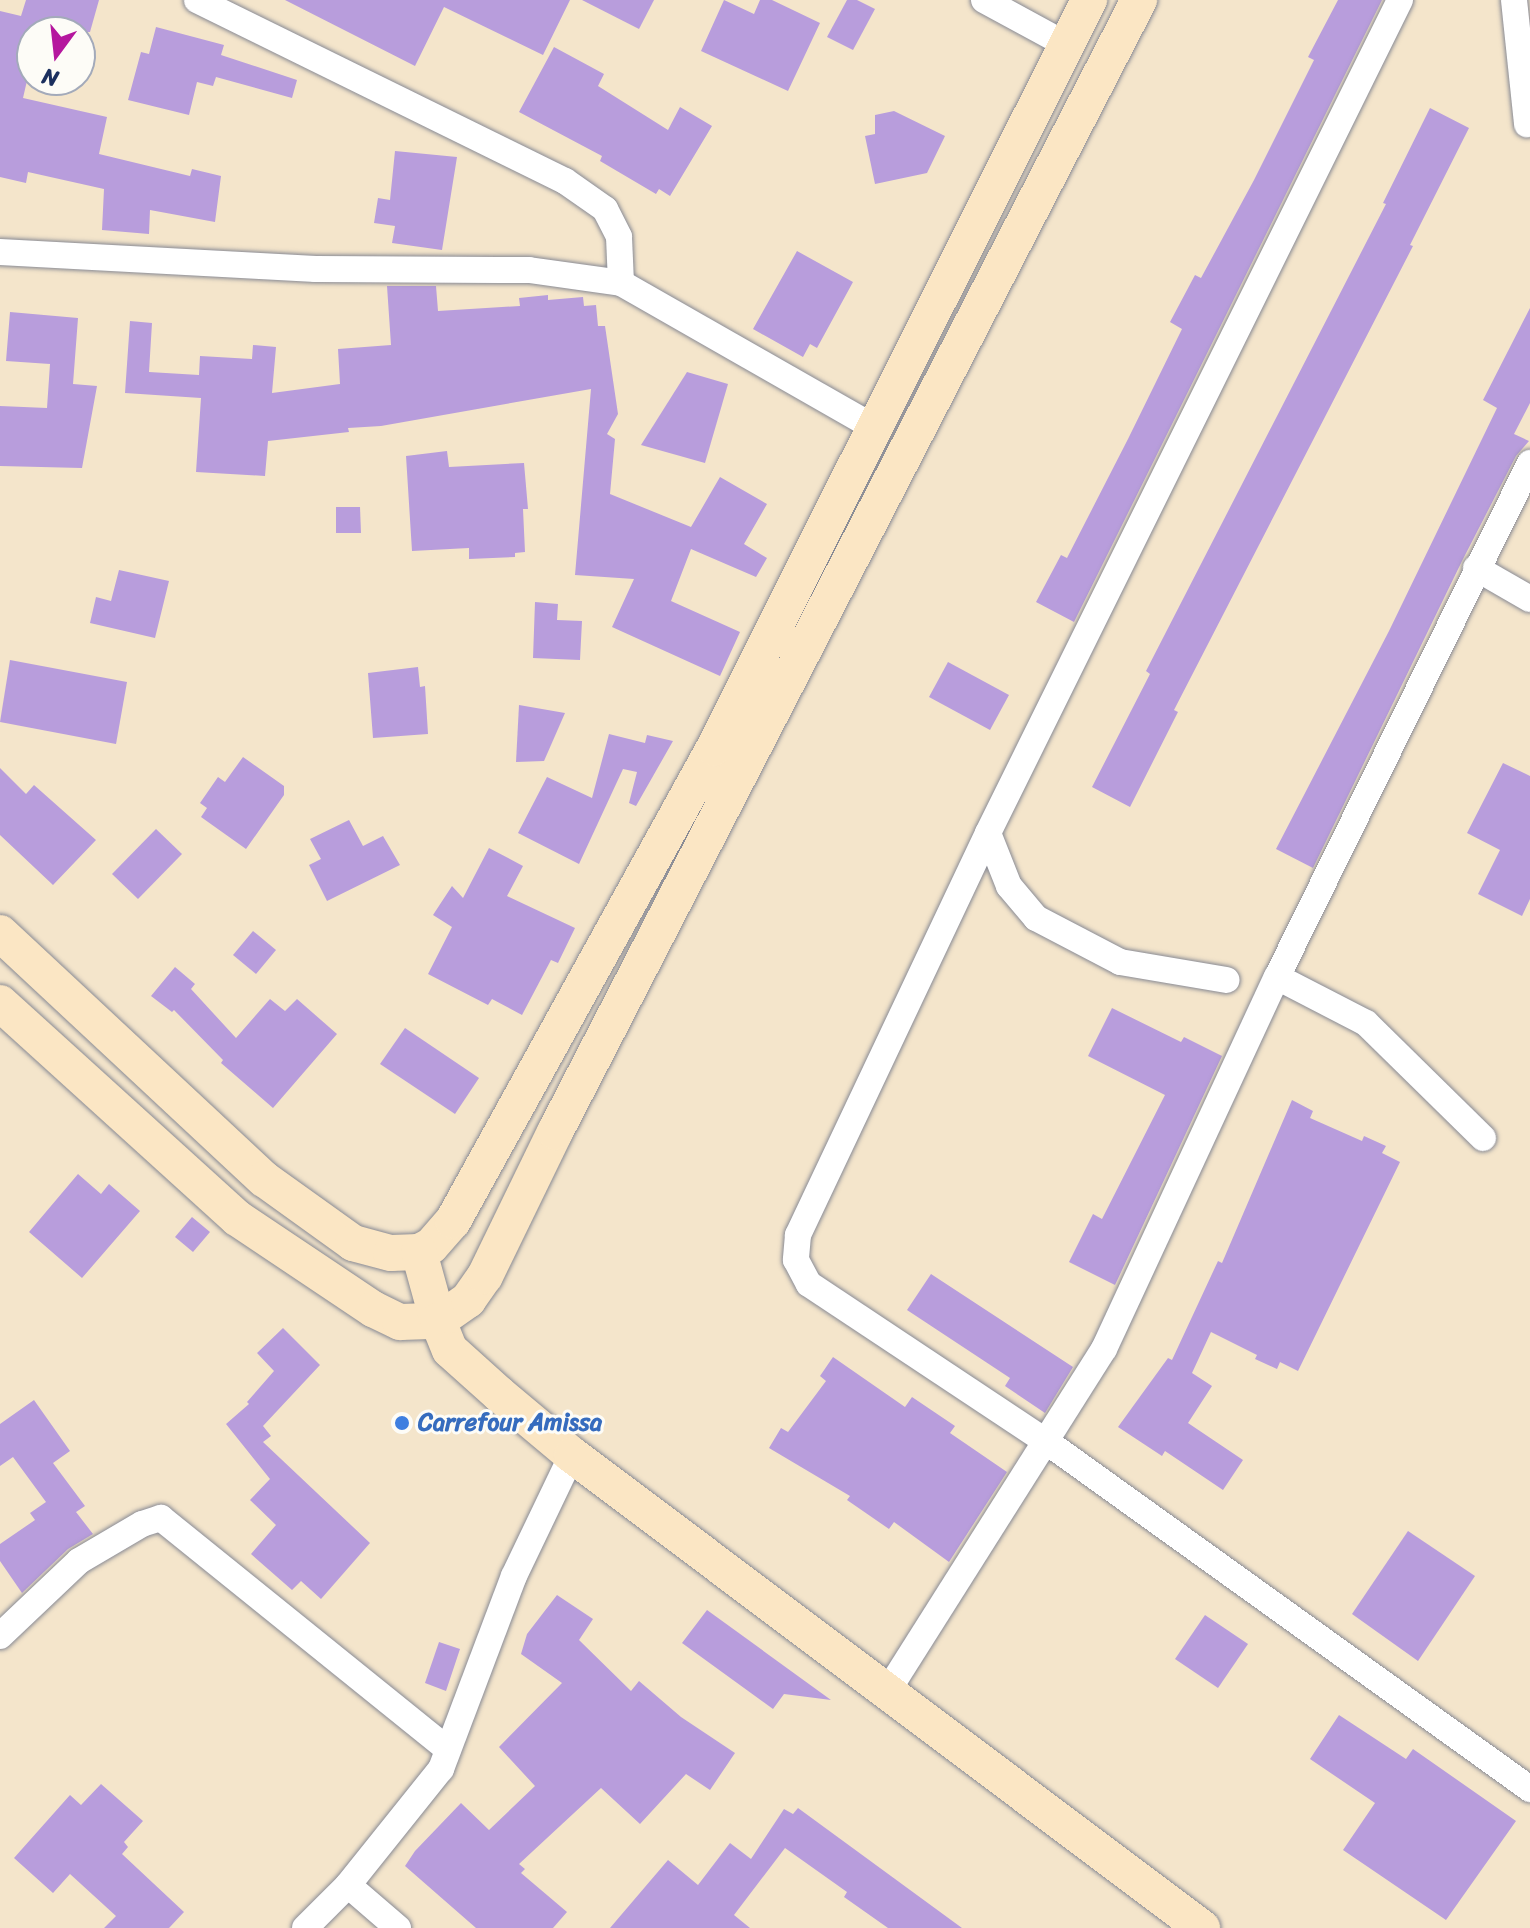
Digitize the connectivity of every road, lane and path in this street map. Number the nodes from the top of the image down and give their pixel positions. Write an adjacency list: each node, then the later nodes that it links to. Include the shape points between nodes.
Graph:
1 (197, 0): 10 (street, via 565,181 605,209 619,237)
2 (984, 0): 7 (street)
3 (1089, 0): 7 (street)
4 (1139, 0): 22 (street, via 485,1276 468,1300)
5 (1400, 0): 15 (street)
6 (1514, 0): 8 (street)
7 (1067, 45): 11 (street)
8 (1527, 124)
9 (0, 252): 10 (street, via 316,269 529,270)
10 (621, 283): 11 (street)
11 (875, 428): 21 (street, via 714,748 453,1221)
12 (1530, 463): 13 (street)
13 (1476, 568): 14 (street); 17 (street)
14 (1530, 599)
15 (988, 833): 18 (street, via 1009,886 1036,918 1120,962); 23 (street, via 798,1235 796,1260 809,1284)
16 (0, 933): 21 (street, via 264,1179 353,1243 391,1253)
17 (1277, 977): 20 (street, via 1366,1023); 23 (street, via 1104,1349)
18 (1226, 980)
19 (0, 1003): 22 (street, via 237,1218 373,1309 400,1322)
20 (1483, 1138)
21 (419, 1252): 22 (street)
22 (438, 1321): 24 (street, via 450,1350)
23 (1047, 1442): 26 (street); 28 (street)
24 (572, 1455): 26 (street); 27 (street, via 514,1576)
25 (0, 1636): 27 (street, via 79,1561 161,1518)
26 (887, 1692): 32 (street)
27 (447, 1749): 29 (street, via 441,1769)
28 (1530, 1789)
29 (348, 1885): 30 (street); 31 (street)
30 (305, 1928)
31 (398, 1928)
32 (1202, 1928)

